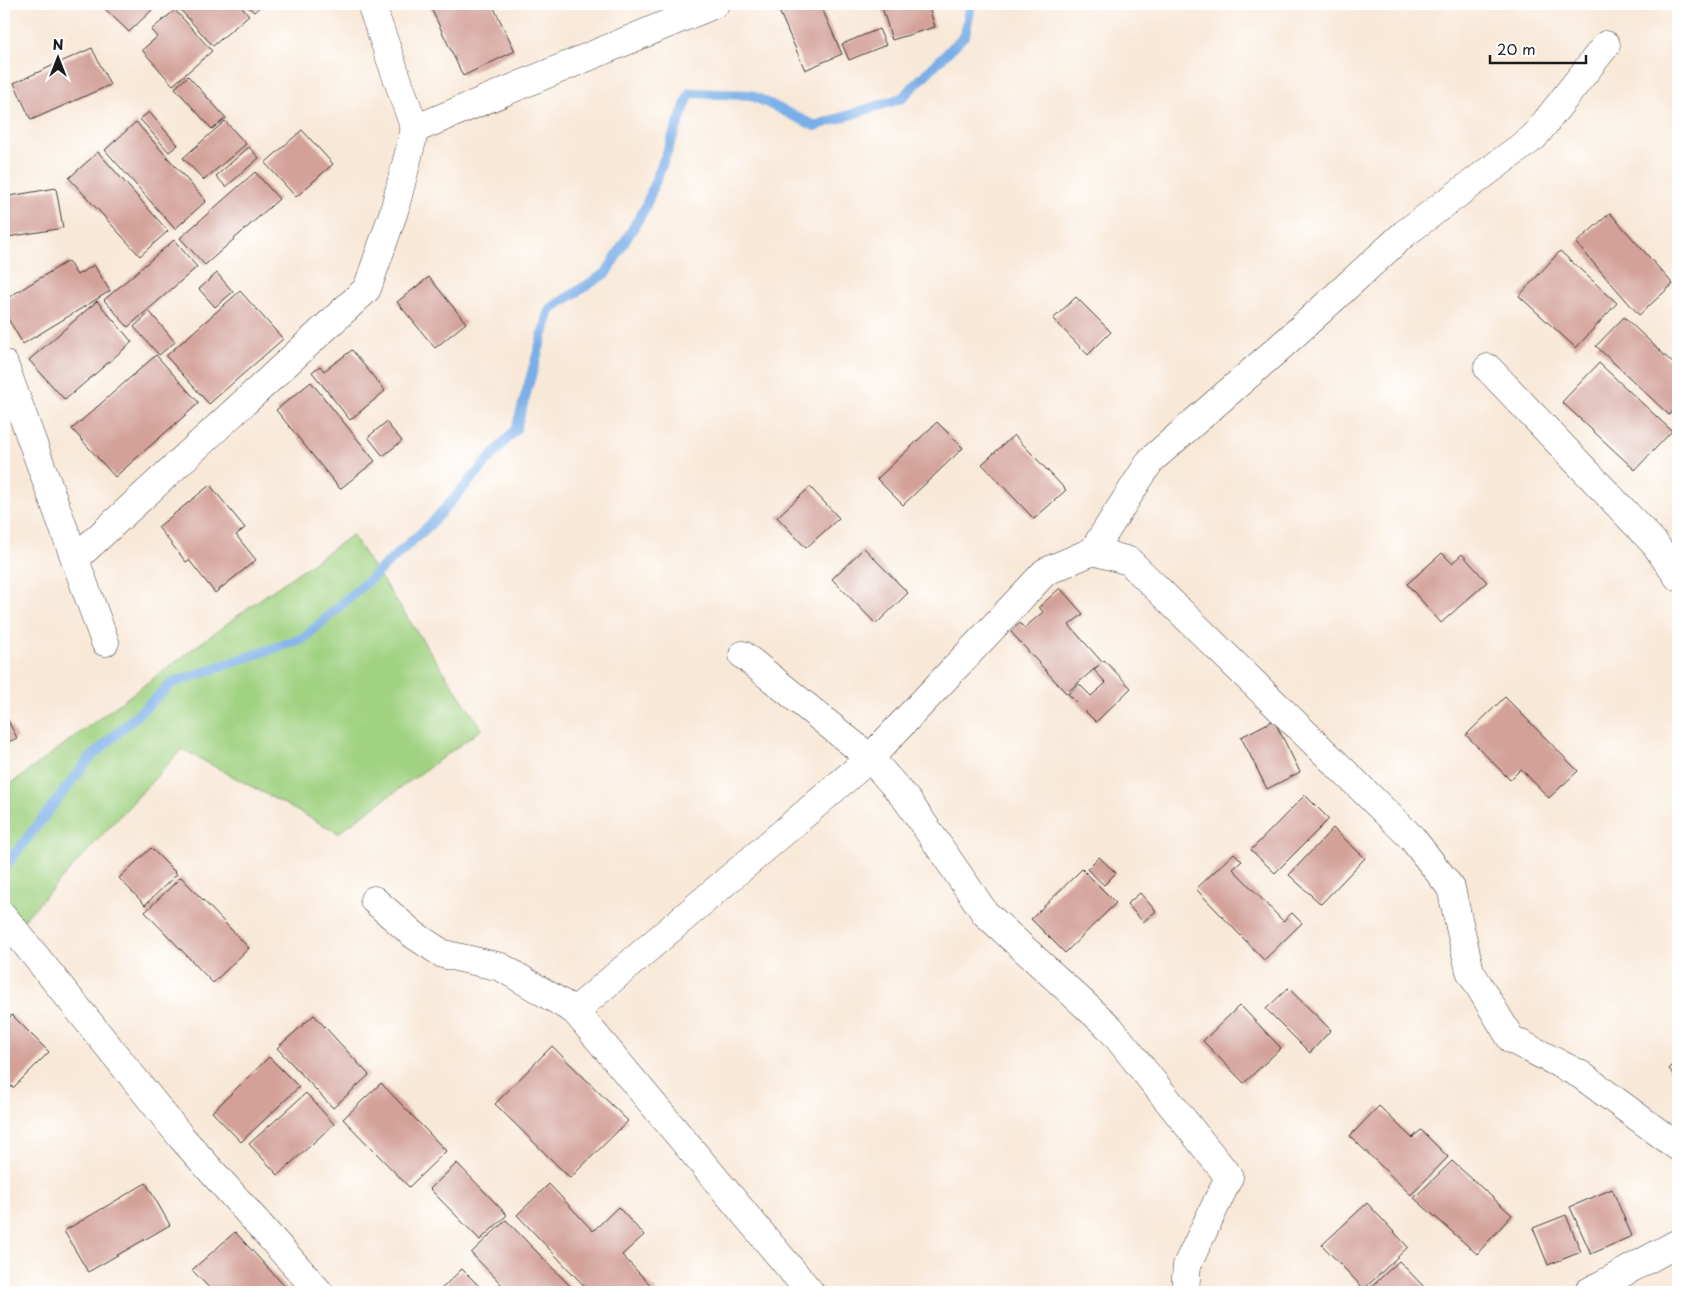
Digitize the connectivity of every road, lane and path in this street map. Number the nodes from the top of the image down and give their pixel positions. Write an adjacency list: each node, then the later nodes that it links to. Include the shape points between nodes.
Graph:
1 (371, 4): 4 (street)
2 (715, 4): 4 (street)
3 (1606, 45): 7 (street, via 1534,137 1404,234 1151,460)
4 (415, 130): 8 (street, via 394,211 367,289)
5 (4, 364): 8 (street)
6 (1488, 368): 9 (street, via 1654,544)
7 (1093, 551): 12 (street, via 1045,572); 16 (street, via 1129,561 1412,838 1451,888 1470,971 1511,1038 1581,1075)
8 (75, 558): 10 (street)
9 (1678, 577)
10 (105, 642)
11 (743, 655): 12 (street)
12 (870, 758): 15 (street); 20 (street, via 907,800 985,913 1110,1028 1229,1178 1187,1265)
13 (374, 900): 15 (street, via 414,935 443,954 501,967)
14 (4, 916): 18 (street, via 182,1138)
15 (575, 1012): 19 (street)
16 (1678, 1146)
17 (1678, 1242): 21 (street)
18 (319, 1292)
19 (810, 1292)
20 (1186, 1292)
21 (1588, 1292)

